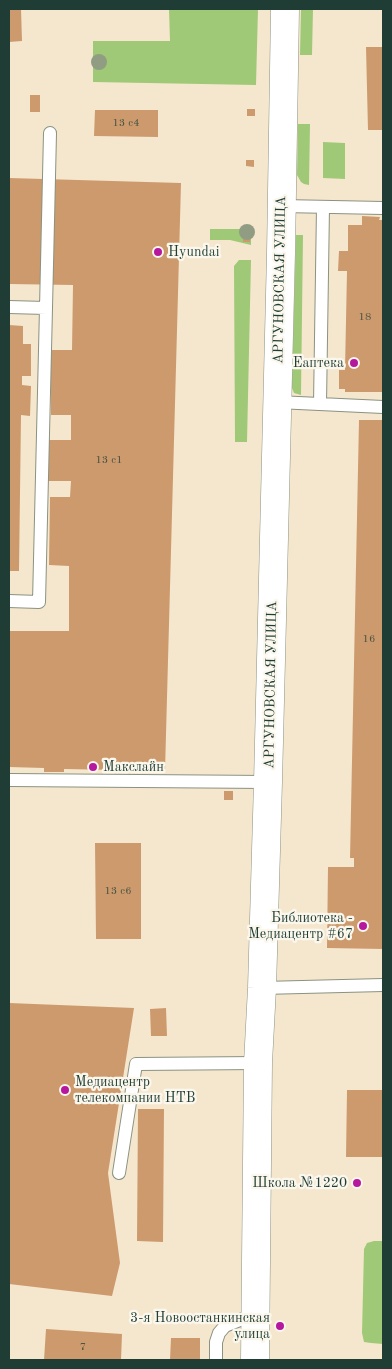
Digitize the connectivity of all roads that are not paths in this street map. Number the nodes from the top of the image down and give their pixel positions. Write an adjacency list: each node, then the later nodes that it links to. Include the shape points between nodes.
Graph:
1 (285, 9): 3 (main road, АРГУНОВСКАЯ УЛИЦА)
2 (50, 133): 7 (lane)
3 (282, 206): 4 (lane); 8 (main road, АРГУНОВСКАЯ УЛИЦА)
4 (323, 207): 5 (lane); 9 (lane)
5 (383, 208)
6 (9, 307): 7 (lane)
7 (46, 308): 11 (lane, via 39,602)
8 (277, 402): 9 (lane); 13 (main road, АРГУНОВСКАЯ УЛИЦА)
9 (320, 404): 10 (lane)
10 (383, 407)
11 (9, 601)
12 (9, 780): 13 (lane)
13 (268, 782): 15 (main road, АРГУНОВСКАЯ УЛИЦА)
14 (383, 985): 15 (lane)
15 (262, 988): 16 (main road, АРГУНОВСКАЯ УЛИЦА)
16 (258, 1063): 17 (lane, via 136,1064); 18 (main road, АРГУНОВСКАЯ УЛИЦА)
17 (119, 1173)
18 (255, 1314): 19 (lane, via 225,1326 219,1333); 20 (main road, АРГУНОВСКАЯ УЛИЦА)
19 (216, 1360)
20 (255, 1360)

